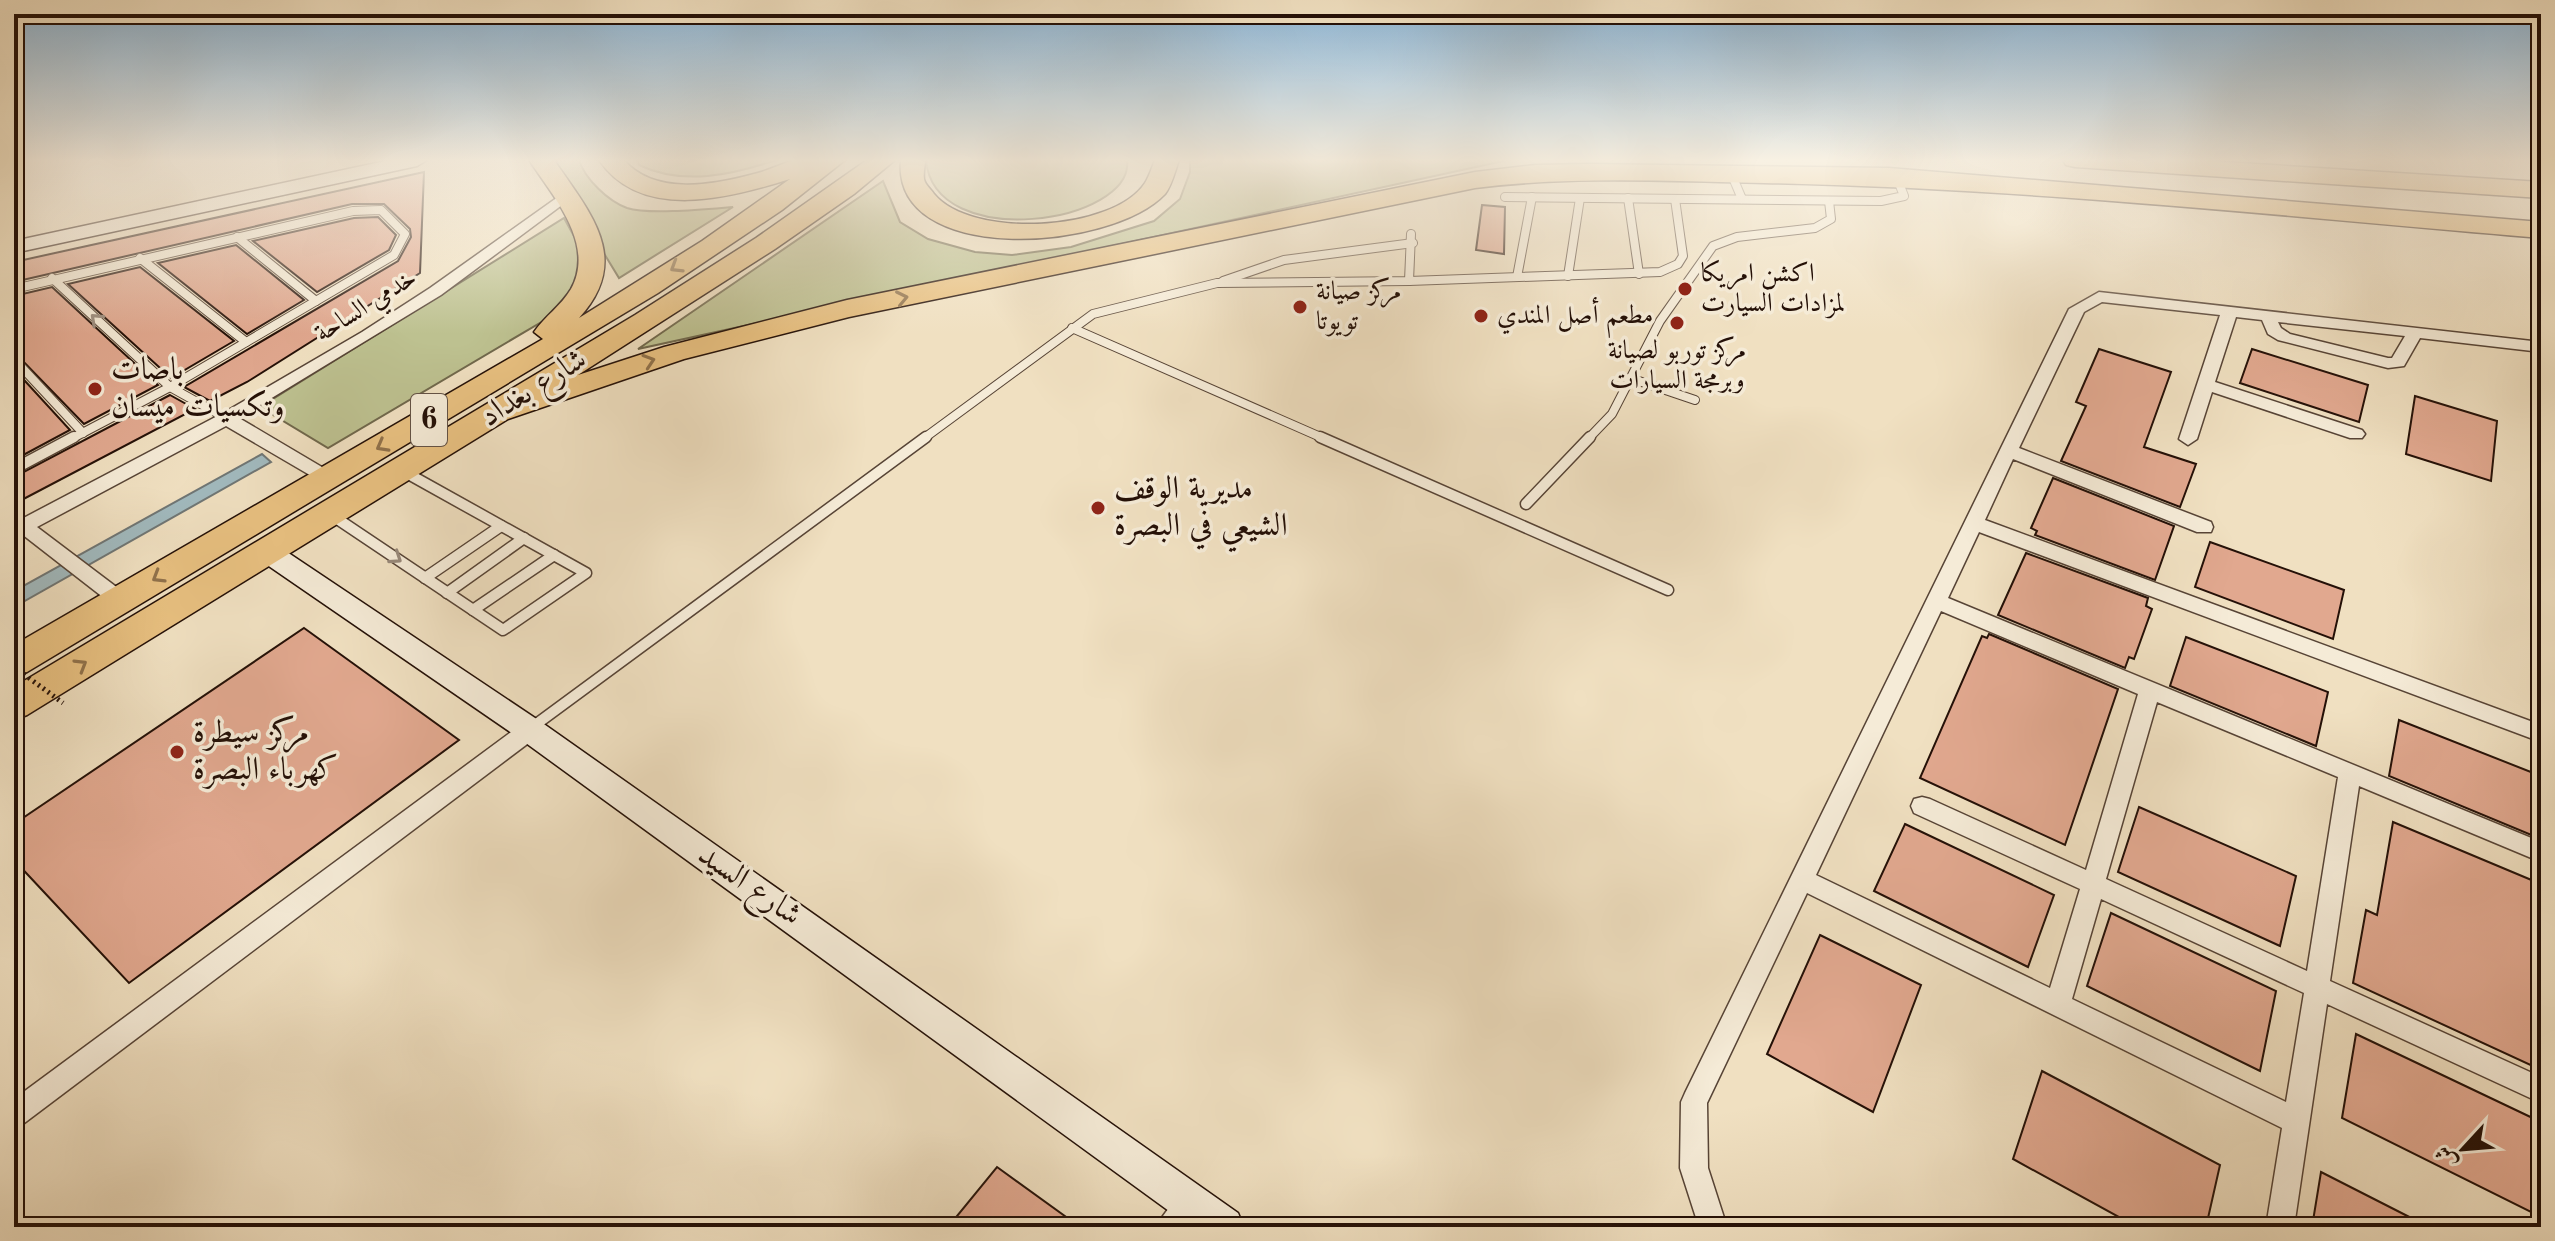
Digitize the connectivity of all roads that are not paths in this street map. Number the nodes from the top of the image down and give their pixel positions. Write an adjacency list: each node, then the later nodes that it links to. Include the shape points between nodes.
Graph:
1 (149, 218): 19 (street)
2 (322, 218): 18 (lane)
3 (391, 218): 28 (lane, via 405,234 394,255)
4 (537, 218): 41 (street, خدمي الساحة, via 408,310)
5 (578, 218): 40 (highway, via 595,260 587,289)
6 (754, 218): 40 (highway, شارع بغداد / 6, one-way to 40)
7 (800, 218): 40 (highway, شارع بغداد / 6, via 748,254)
8 (949, 218): 9 (highway, via 978,228 1036,232)
9 (1109, 218)
10 (1289, 218): 40 (highway, one-way to 10, via 805,319)
11 (1528, 218): 23 (lane)
12 (1577, 218): 22 (lane)
13 (1631, 218): 21 (lane)
14 (1678, 218): 21 (lane, via 1681,260 1667,270)
15 (1831, 218): 36 (lane, via 1815,228 1737,237 1713,246 1660,321)
16 (2393, 218): 17 (highway)
17 (2541, 230)
18 (237, 237): 20 (lane); 28 (lane)
19 (14, 247)
20 (140, 258): 24 (lane); 33 (lane)
21 (1639, 274): 22 (lane)
22 (1568, 276): 23 (lane)
23 (1517, 277): 25 (lane)
24 (52, 278): 27 (lane); 38 (lane, one-way to 24)
25 (1409, 281): 26 (lane); 26 (lane, via 1412,238 1284,260)
26 (1217, 283): 31 (lane, via 1093,314)
27 (14, 289)
28 (316, 301): 33 (lane)
29 (2230, 310): 30 (street); 37 (street); 45 (street, via 2099,297 2082,304)
30 (2267, 314): 32 (street); 32 (street, via 2274,331 2284,337 2388,363 2398,362)
31 (1072, 328): 59 (lane); 67 (lane)
32 (2416, 332): 34 (street)
33 (246, 342): 38 (lane)
34 (2541, 347)
35 (14, 359): 42 (lane)
36 (1630, 378): 39 (lane); 49 (lane, via 1612,414)
37 (2206, 385): 43 (street); 44 (street)
38 (170, 387): 41 (lane); 42 (lane)
39 (1695, 400)
40 (486, 404): 47 (highway, شارع بغداد / 6); 48 (highway, شارع بغداد / 6, one-way to 48)
41 (224, 417): 48 (street); 52 (street, خدمي الساحة)
42 (83, 433): 46 (lane)
43 (2356, 434)
44 (2188, 439)
45 (2009, 451): 51 (street); 54 (street)
46 (14, 469)
47 (403, 471): 50 (highway, شارع بغداد / 6); 53 (lane)
48 (326, 477): 61 (highway, شارع بغداد / 6, one-way to 61)
49 (1526, 504)
50 (331, 515): 56 (highway, شارع بغداد / 6); 58 (lane, one-way to 58)
51 (1974, 523): 62 (street); 68 (street)
52 (17, 524): 61 (street)
53 (501, 526): 55 (lane); 58 (lane)
54 (2204, 527)
55 (524, 538): 57 (lane); 60 (lane)
56 (269, 553): 66 (highway, شارع بغداد / 6, one-way to 56); 67 (street, شارع السيد)
57 (554, 555): 63 (lane); 63 (lane, via 586,573 503,630)
58 (425, 578): 60 (lane)
59 (1668, 590)
60 (447, 593): 63 (lane)
61 (120, 600): 64 (highway, شارع بغداد / 6)
62 (1936, 601): 65 (street); 72 (street)
63 (473, 610)
64 (14, 664)
65 (2150, 690): 69 (street); 73 (street)
66 (14, 705)
67 (530, 730): 77 (street); 79 (street, شارع السيد)
68 (2541, 734)
69 (2350, 773): 71 (street); 74 (street)
70 (1922, 806): 73 (street)
71 (2541, 852)
72 (1802, 879): 75 (street); 82 (street, via 1694,1102 1694,1168)
73 (2095, 886): 74 (street); 75 (street)
74 (2317, 988): 76 (street); 78 (street)
75 (2058, 1004): 78 (street)
76 (2541, 1090)
77 (14, 1115)
78 (2296, 1121): 83 (street)
79 (1185, 1196): 80 (lane); 81 (street, شارع السيد)
80 (1163, 1227)
81 (1224, 1227)
82 (1713, 1227)
83 (2280, 1227)

